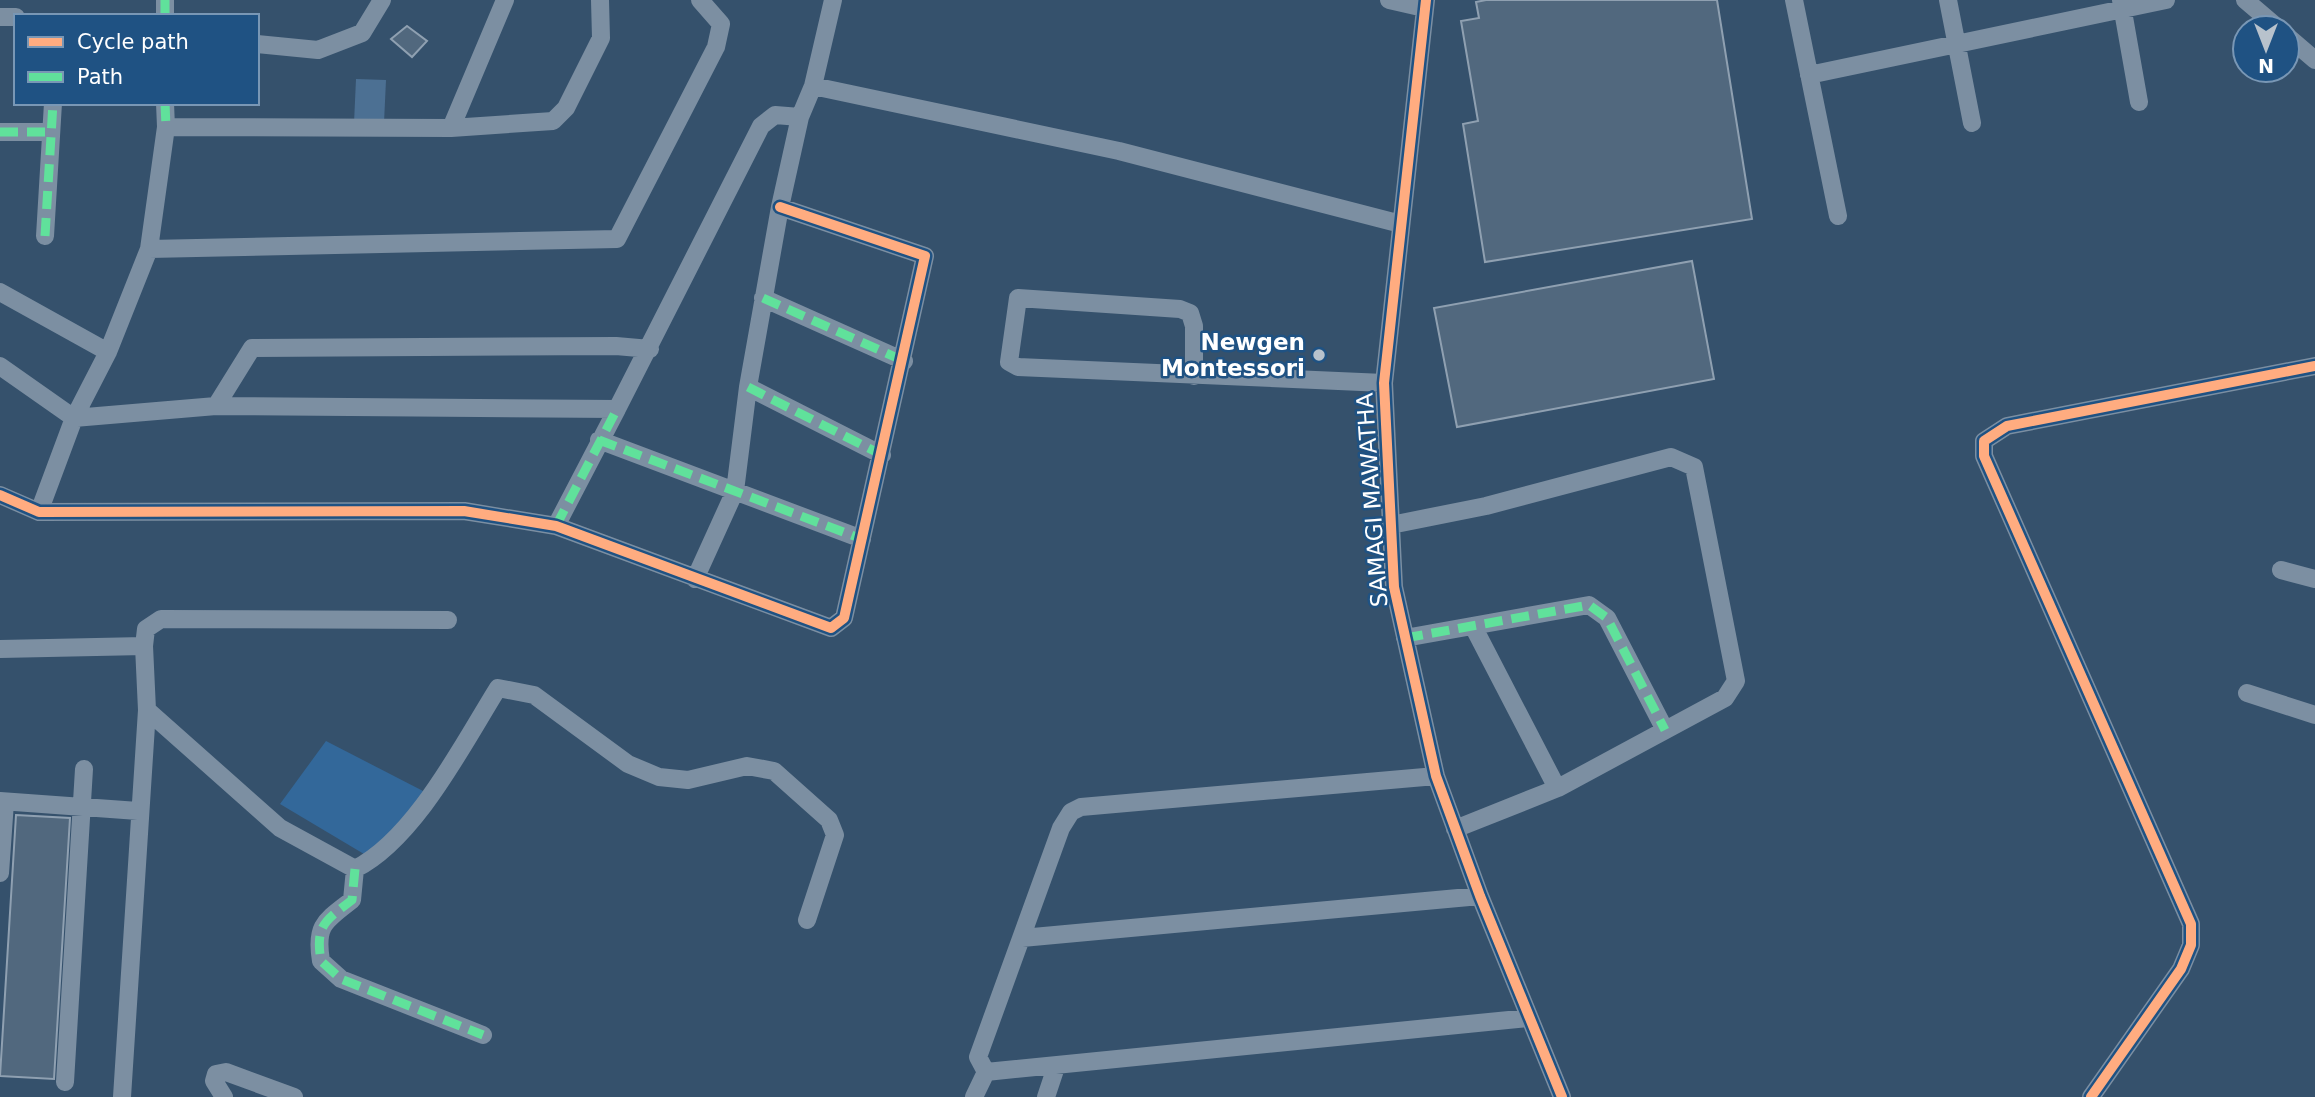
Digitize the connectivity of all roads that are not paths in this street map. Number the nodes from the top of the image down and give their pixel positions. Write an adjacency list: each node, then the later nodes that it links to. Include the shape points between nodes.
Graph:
1 (382, 0): 15 (street, via 362,33 318,50)
2 (505, 0): 26 (street)
3 (600, 0): 26 (street, via 601,38 566,108 553,121)
4 (700, 0): 33 (street, via 721,23 716,47 617,239)
5 (833, 0): 19 (street)
6 (1389, 0): 11 (street)
7 (1794, 0): 18 (street)
8 (1948, 0): 14 (street)
9 (2166, 0): 12 (street)
10 (2245, 0): 13 (street)
11 (1425, 4): 31 (street, SAMAGI MAWATHA)
12 (2121, 4): 14 (street); 20 (street)
13 (2262, 14)
14 (1956, 43): 18 (street); 24 (street)
15 (259, 44)
16 (2301, 48): 17 (street)
17 (2315, 60)
18 (1809, 75): 30 (street)
19 (813, 86): 23 (street); 31 (street, via 1119,151)
20 (2139, 102)
21 (53, 105): 28 (street)
22 (165, 105): 25 (street)
23 (800, 117): 29 (street); 36 (street, via 775,115 761,126)
24 (1972, 123)
25 (166, 127): 26 (street); 33 (street)
26 (451, 128)
27 (0, 132): 28 (street)
28 (49, 132): 32 (street)
29 (780, 207): 35 (street); 38 (street, via 925,256)
30 (1838, 216)
31 (1401, 224): 42 (street, SAMAGI MAWATHA)
32 (45, 236)
33 (149, 249): 37 (street)
34 (0, 292): 37 (street)
35 (763, 299): 38 (street); 43 (street)
36 (650, 349): 44 (street, via 252,348); 45 (street)
37 (108, 352): 46 (street)
38 (904, 361): 48 (street)
39 (0, 366): 46 (street)
40 (2315, 366): 90 (street, via 2007,426 1984,441 1984,456 2190,924 2190,945 2181,969)
41 (1194, 376): 41 (street, via 1018,367 1009,362 1018,298 1191,313); 42 (street)
42 (1384, 383): 53 (street, SAMAGI MAWATHA)
43 (748, 387): 48 (street); 49 (street)
44 (216, 406): 45 (street); 46 (street)
45 (617, 409): 47 (street)
46 (74, 418): 51 (street)
47 (599, 440): 49 (street); 52 (street)
48 (882, 455): 54 (street)
49 (735, 491): 54 (street); 56 (street)
50 (0, 495): 51 (street)
51 (39, 512): 52 (street, via 464,511)
52 (556, 526): 56 (street)
53 (1391, 526): 60 (street, SAMAGI MAWATHA, via 1394,587); 66 (street, via 1671,457 1694,467 1737,681 1725,698)
54 (862, 539): 56 (street, via 844,618 831,628)
55 (2281, 570): 57 (street)
56 (695, 579)
57 (2315, 579)
58 (448, 620): 61 (street, via 161,619 146,629)
59 (1473, 626): 60 (street); 66 (street, via 1589,605 1607,618); 69 (street)
60 (1405, 638): 68 (street, SAMAGI MAWATHA)
61 (144, 646): 62 (street); 64 (street)
62 (0, 649)
63 (2247, 693): 65 (street)
64 (147, 710): 72 (street); 74 (street, via 280,828)
65 (2315, 715)
66 (1665, 730): 69 (street)
67 (84, 769): 71 (street)
68 (1436, 776): 73 (street, SAMAGI MAWATHA); 78 (street, via 1081,807 1071,812 1061,828)
69 (1557, 788): 73 (street)
70 (2, 802): 71 (street); 75 (street)
71 (82, 807): 72 (street); 83 (street)
72 (138, 811): 84 (street)
73 (1455, 829): 76 (street, SAMAGI MAWATHA)
74 (355, 869): 77 (street, via 373,860 430,797 498,688 534,695 628,764 660,777 688,780 747,765 774,771 829,820 835,835); 80 (street, via 352,900 324,921 318,938 321,961 341,979)
75 (0, 873)
76 (1480, 896): 78 (street); 79 (street, SAMAGI MAWATHA)
77 (807, 920)
78 (1022, 938): 82 (street, via 978,1057)
79 (1528, 1018): 81 (street); 89 (street, SAMAGI MAWATHA)
80 (483, 1035)
81 (1056, 1067): 82 (street); 88 (street)
82 (986, 1072): 87 (street)
83 (65, 1082)
84 (122, 1097)
85 (224, 1097): 86 (street, via 214,1081 216,1074 226,1072)
86 (294, 1097)
87 (974, 1097)
88 (1046, 1097)
89 (1562, 1097)
90 (2091, 1097)

